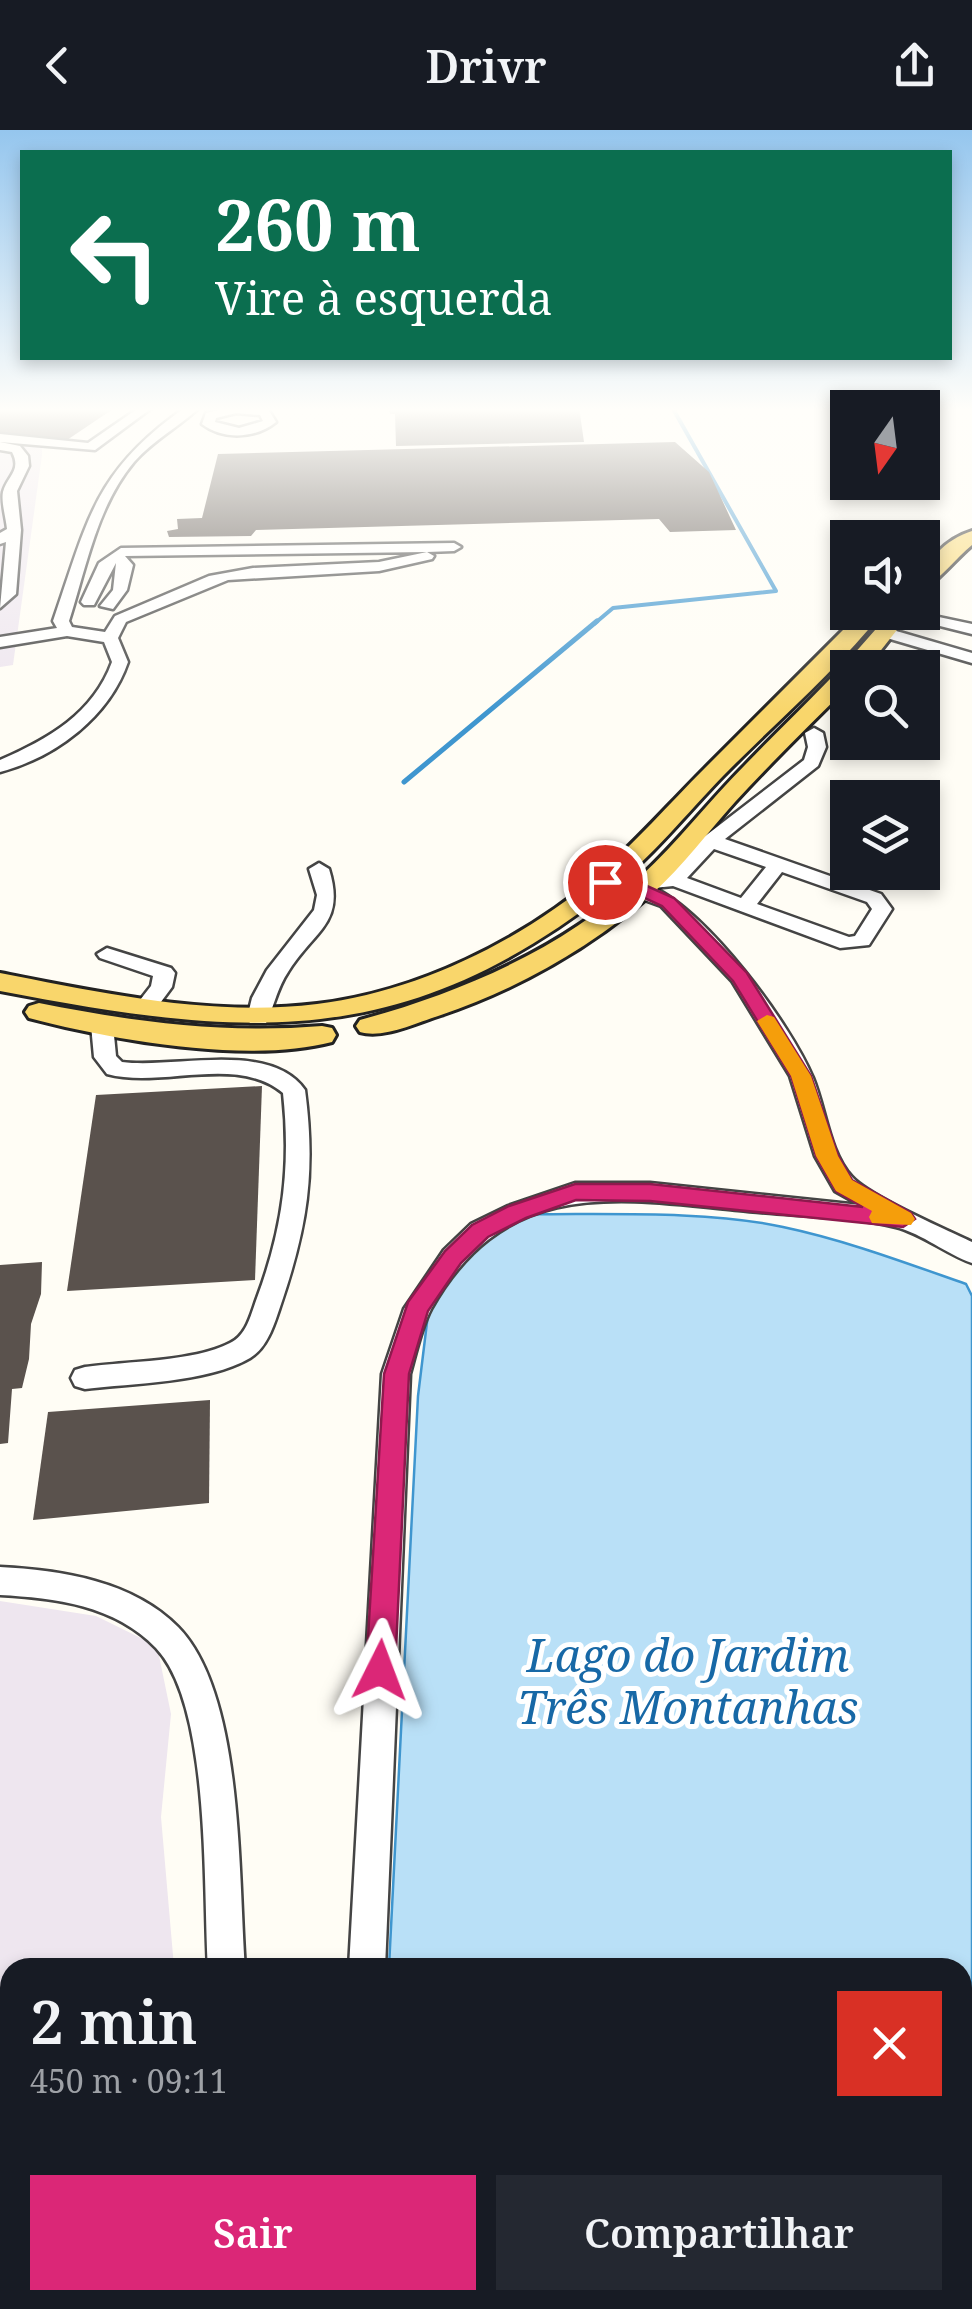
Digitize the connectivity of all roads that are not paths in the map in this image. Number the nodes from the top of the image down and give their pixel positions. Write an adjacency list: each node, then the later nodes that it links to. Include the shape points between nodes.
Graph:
1 (12, 509): 4 (street)
2 (103, 509): 10 (street)
3 (972, 516): 7 (main road)
4 (14, 530): 6 (street); 12 (street, via 8,594)
5 (972, 536): 9 (main road)
6 (0, 540)
7 (940, 540)
8 (118, 557): 11 (street, via 104,566); 13 (street, via 126,565); 13 (street, via 454,547 393,567 228,576)
9 (940, 561)
10 (68, 601): 11 (street); 16 (street, via 60,620)
11 (88, 602): 13 (street)
12 (0, 603)
13 (114, 613): 19 (street)
14 (940, 622): 15 (street)
15 (972, 629)
16 (67, 630): 19 (street); 20 (street)
17 (867, 630): 29 (main road)
18 (890, 630): 21 (street)
19 (110, 638): 24 (street, via 120,662 108,693 73,727)
20 (0, 642)
21 (972, 658)
22 (830, 694): 30 (main road)
23 (814, 733): 25 (street, via 812,762)
24 (0, 767)
25 (711, 841): 26 (street); 28 (street)
26 (778, 864): 31 (street); 31 (street, via 874,898 882,909 862,940 847,944)
27 (318, 869): 36 (street, via 327,895 324,911 278,970)
28 (674, 880): 30 (street); 31 (street)
29 (605, 882): 30 (street); 36 (main road, via 512,946 401,996 323,1015)
30 (641, 890): 37 (main road, via 526,966 417,1016 265,1042 188,1040); 38 (street, via 668,902 740,977 801,1076 827,1156 844,1185)
31 (744, 907)
32 (107, 954): 35 (street, via 164,974)
33 (0, 982): 35 (main road)
34 (0, 1004): 37 (main road)
35 (144, 1009): 36 (main road)
36 (258, 1018)
37 (102, 1025): 40 (street, via 104,1057 115,1069 260,1071 288,1082 303,1154 299,1209 253,1340 232,1355)
38 (903, 1219): 39 (street); 43 (street, via 650,1192 575,1192 480,1231 453,1257 417,1309 396,1374)
39 (972, 1253)
40 (85, 1378)
41 (0, 1581): 42 (street, via 111,1600 159,1628 184,1660 208,1724)
42 (226, 1958)
43 (367, 1958)

